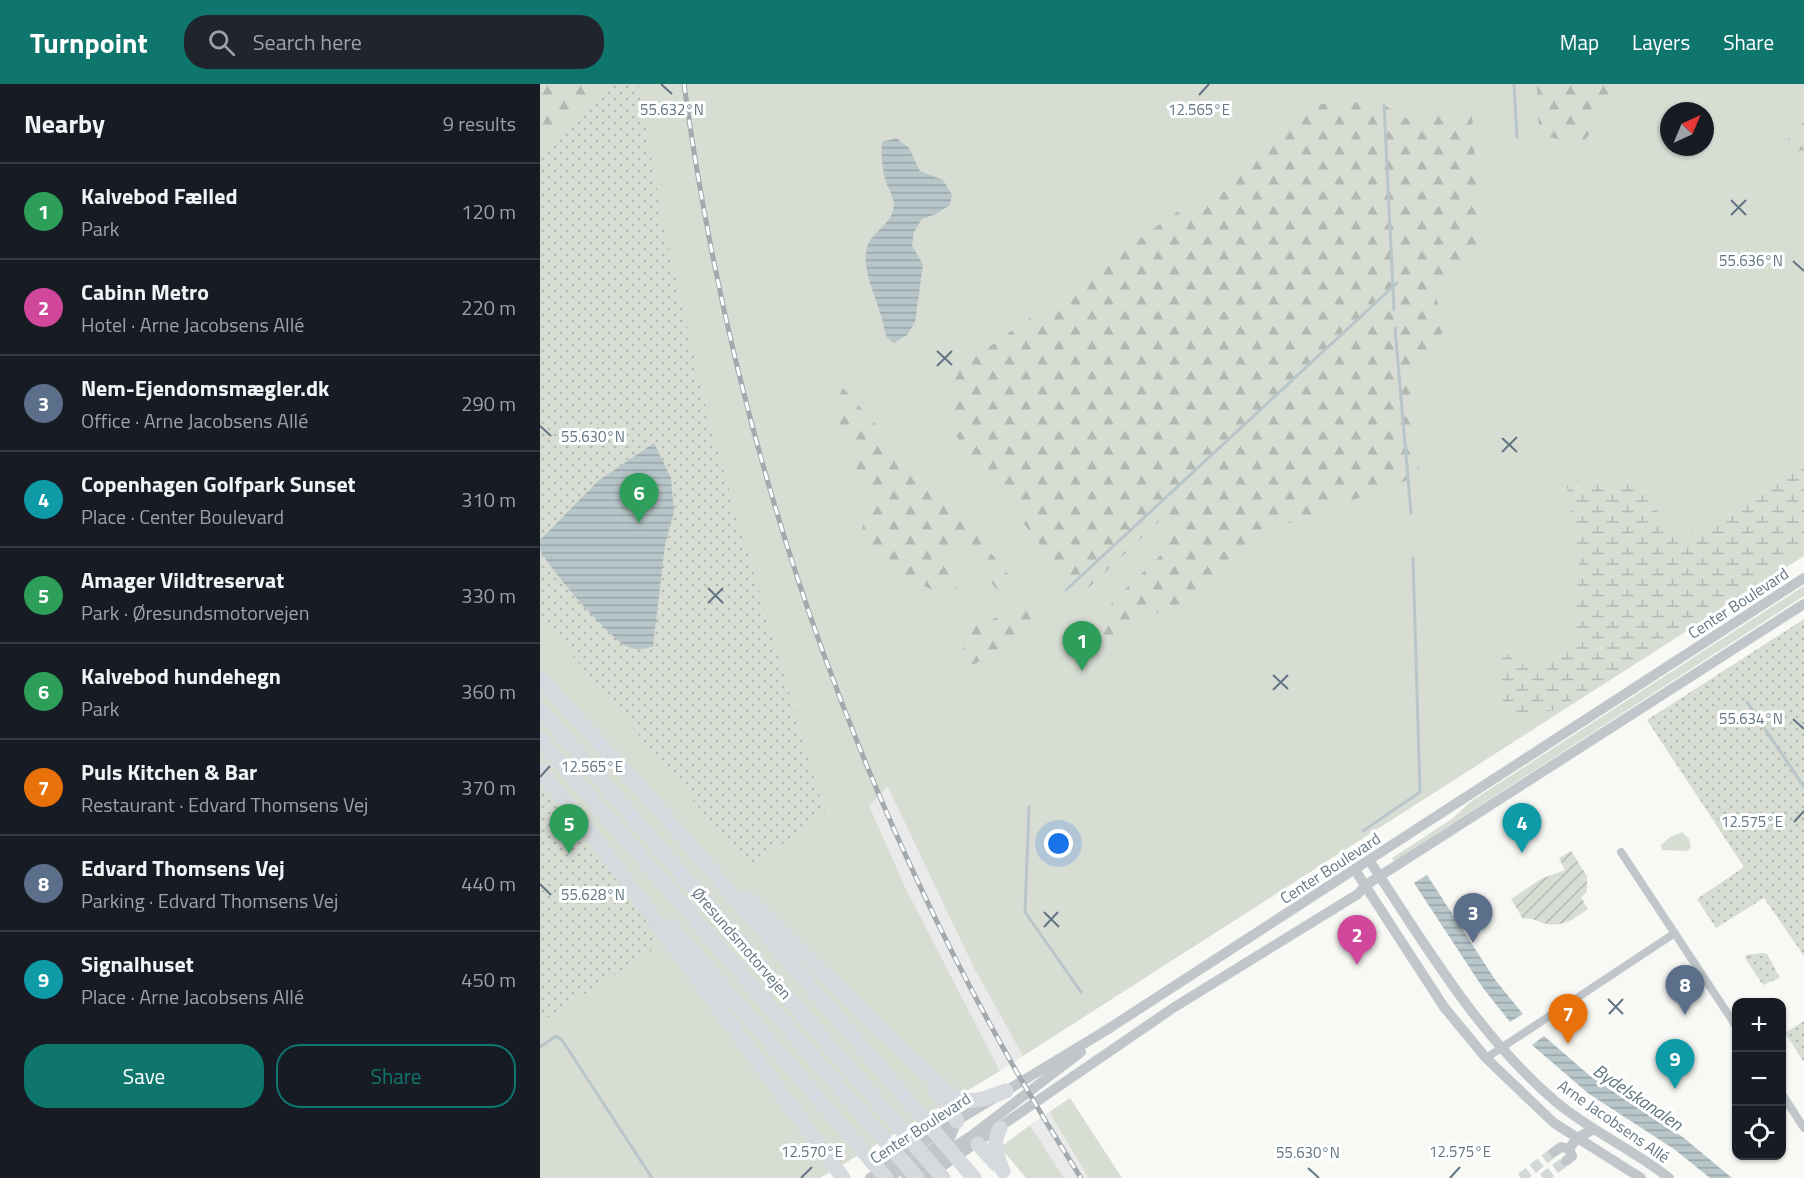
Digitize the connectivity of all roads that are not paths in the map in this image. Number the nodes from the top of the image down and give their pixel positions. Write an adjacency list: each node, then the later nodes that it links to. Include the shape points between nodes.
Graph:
1 (1804, 578): 10 (street, Center Boulevard)
2 (1804, 604): 12 (street, Center Boulevard)
3 (540, 678): 7 (highway)
4 (540, 709): 40 (highway, Øresundsmotorvejen)
5 (540, 739): 38 (highway, Øresundsmotorvejen)
6 (540, 770): 8 (highway)
7 (654, 803): 19 (highway); 41 (highway)
8 (597, 841): 17 (highway); 36 (highway)
9 (1621, 852): 14 (street)
10 (1369, 860): 11 (street, Center Boulevard); 12 (street, Arne Jacobsens Allé)
11 (1354, 870): 13 (street, Arne Jacobsens Allé); 20 (street, Center Boulevard, via 1105,1031)
12 (1380, 876): 13 (street, Center Boulevard); 16 (street, Arne Jacobsens Allé, via 1472,1014)
13 (1366, 885): 18 (street, Arne Jacobsens Allé, via 1444,1007); 20 (street, Center Boulevard, via 1358,894 1173,1008)
14 (1675, 933): 15 (street); 16 (street)
15 (1732, 1018)
16 (1500, 1049): 18 (street); 26 (street, Arne Jacobsens Allé, via 1555,1101)
17 (749, 1050): 33 (highway, via 769,1093); 34 (highway)
18 (1486, 1058): 27 (street, Arne Jacobsens Allé, via 1554,1122)
19 (912, 1060): 22 (highway, via 954,1098); 23 (highway)
20 (1059, 1072): 22 (street, Center Boulevard); 22 (street, Center Boulevard)
21 (1786, 1100): 25 (street)
22 (1013, 1103): 23 (street, Center Boulevard); 24 (street, Center Boulevard); 28 (street)
23 (955, 1124): 28 (street); 35 (street, Center Boulevard); 36 (street, via 950,1138)
24 (1000, 1128): 28 (street, Center Boulevard); 32 (highway, via 994,1150)
25 (1804, 1128)
26 (1594, 1129): 27 (street); 43 (street, Arne Jacobsens Allé)
27 (1577, 1138): 29 (street); 42 (street, Arne Jacobsens Allé)
28 (971, 1142): 32 (highway); 37 (street); 39 (street, Center Boulevard)
29 (1569, 1149): 30 (street); 31 (street, via 1572,1156)
30 (1554, 1152)
31 (1566, 1161)
32 (1005, 1175)
33 (831, 1178)
34 (843, 1178)
35 (870, 1178)
36 (887, 1178)
37 (906, 1178)
38 (917, 1178)
39 (925, 1178)
40 (944, 1178)
41 (974, 1178)
42 (1641, 1178)
43 (1669, 1178)

